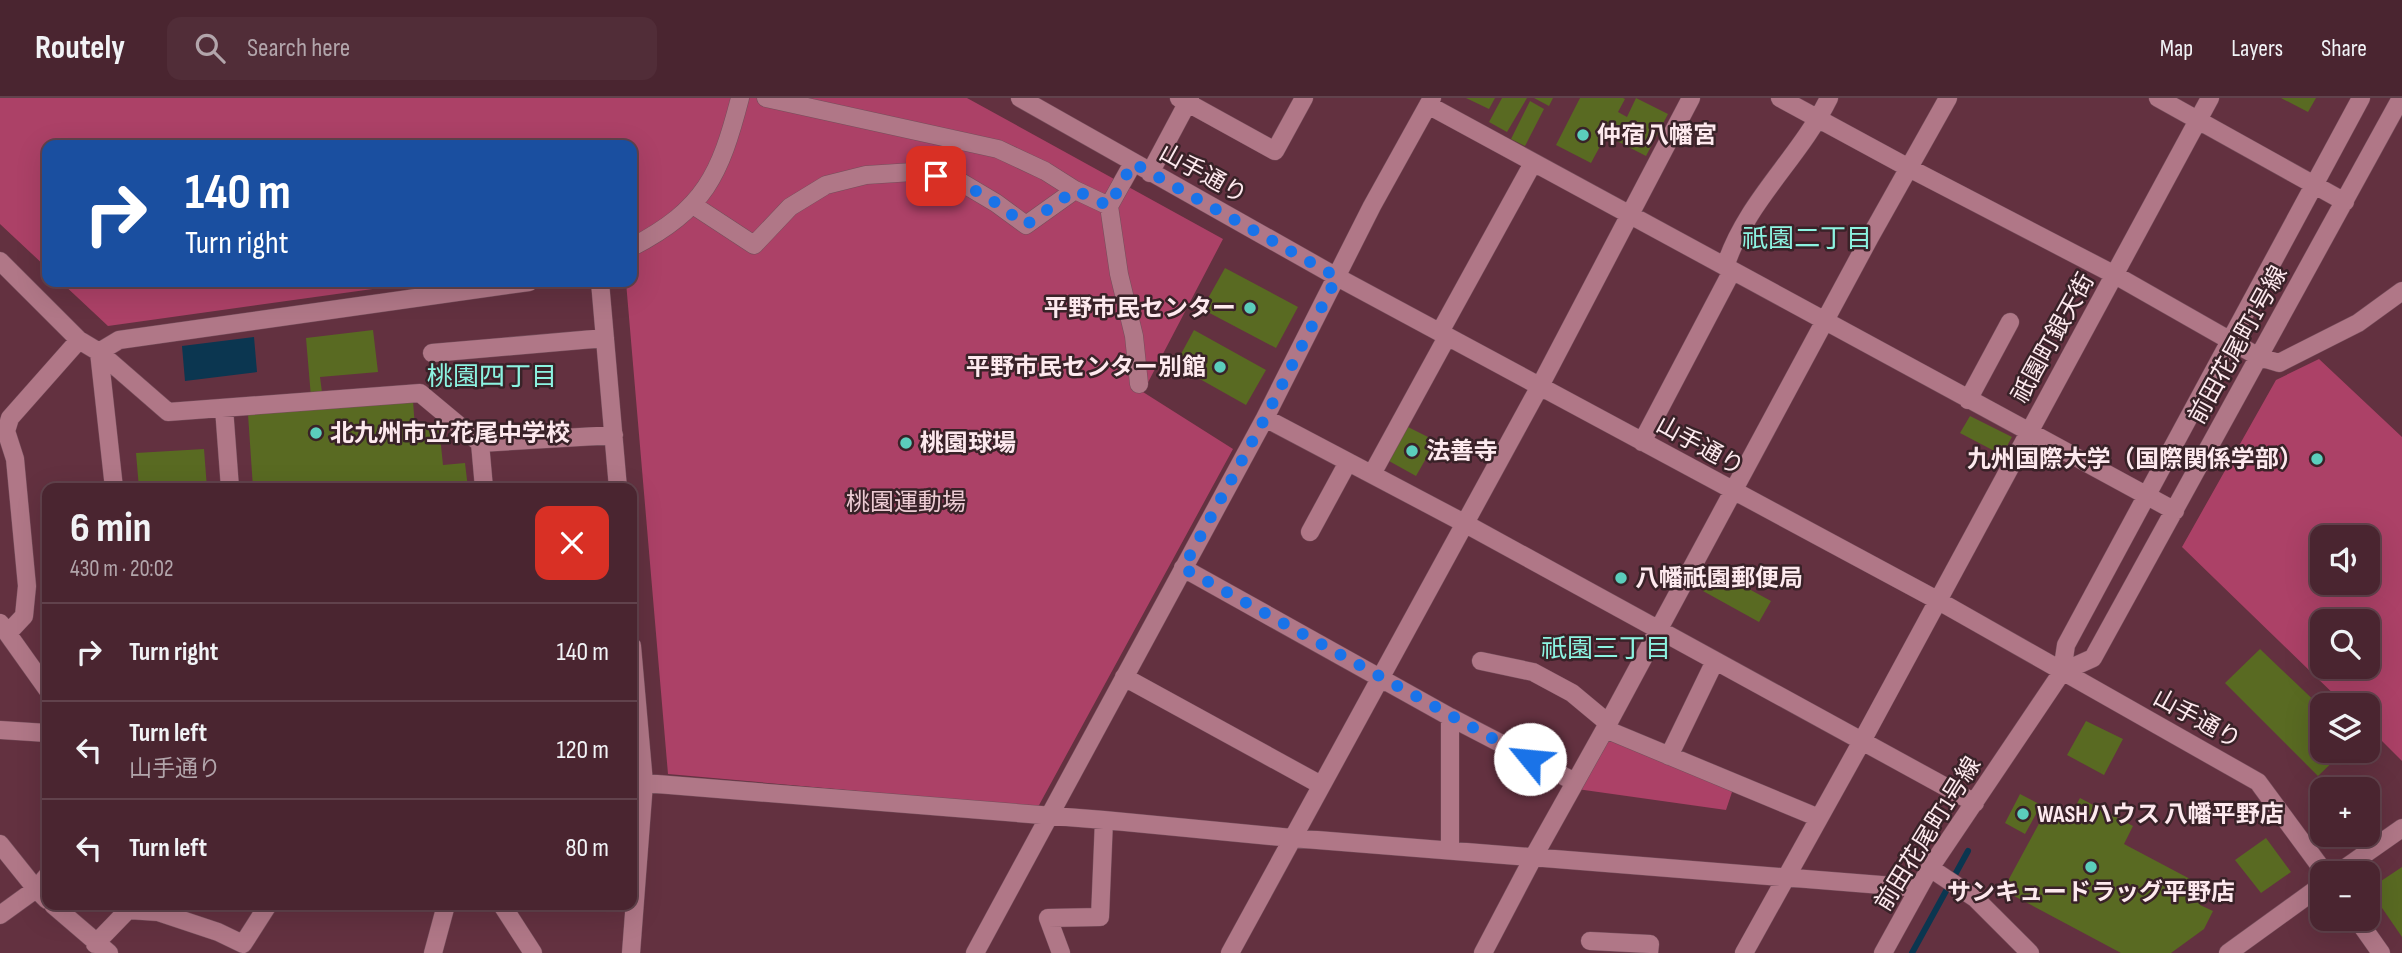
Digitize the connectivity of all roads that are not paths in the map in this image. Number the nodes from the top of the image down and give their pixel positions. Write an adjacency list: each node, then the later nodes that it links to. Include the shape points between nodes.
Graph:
1 (740, 98): 24 (street, via 728,147)
2 (766, 98): 22 (street, via 998,149 1045,170)
3 (1020, 98): 17 (street, 山手通り)
4 (1304, 98): 13 (street, via 1275,151)
5 (1692, 98): 26 (street)
6 (1780, 98): 15 (street)
7 (1829, 98): 15 (street)
8 (1948, 98): 19 (street)
9 (2158, 98): 16 (street)
10 (2210, 98): 16 (street, 祇園町銀天街)
11 (2361, 98): 21 (street, 前田花尾町1号線)
12 (2401, 98): 23 (street, 前田花尾町1号線)
13 (1185, 100): 20 (street)
14 (1430, 102): 18 (street); 31 (street)
15 (1819, 119): 19 (street); 29 (street, via 1746,217 1733,242)
16 (2199, 120): 21 (street); 30 (street, 祇園町銀天街)
17 (1133, 163): 20 (street, 山手通り); 25 (street)
18 (1533, 163): 26 (street); 37 (street)
19 (1909, 168): 30 (street); 35 (street)
20 (1150, 173): 31 (street, 山手通り)
21 (2316, 186): 23 (street); 40 (street, 前田花尾町1号線)
22 (1075, 190): 24 (street, via 1026,225 959,181 913,172 866,174 826,185 790,207 754,245); 25 (street)
23 (2345, 202): 43 (street, 前田花尾町1号線)
24 (693, 205): 27 (street)
25 (1109, 206): 44 (street)
26 (1630, 216): 29 (street); 45 (street)
27 (637, 244)
28 (0, 261): 39 (street)
29 (1729, 269): 35 (street); 51 (street)
30 (2115, 275): 40 (street); 49 (street, 祇園町銀天街)
31 (1337, 277): 37 (street, 山手通り); 48 (street)
32 (494, 287): 41 (street, via 119,340)
33 (600, 287): 38 (street)
34 (2402, 292): 43 (street, via 2358,323 2279,363)
35 (1826, 322): 46 (street); 59 (street)
36 (2010, 323): 46 (street)
37 (1444, 335): 45 (street, 山手通り); 54 (street)
38 (605, 338): 42 (street); 50 (street)
39 (79, 340): 41 (street); 66 (street, via 10,418 6,431 15,460 27,586 24,616)
40 (2230, 341): 43 (street); 60 (street, 前田花尾町1号線)
41 (99, 352): 47 (street, via 168,412); 55 (street)
42 (432, 353)
43 (2259, 357): 61 (street, 前田花尾町1号線)
44 (1139, 384)
45 (1540, 387): 51 (street, 山手通り); 62 (street)
46 (1968, 400): 49 (street)
47 (224, 408): 52 (street, via 420,393); 56 (street)
48 (1265, 418): 53 (street); 64 (street)
49 (2029, 432): 60 (street); 65 (street, 祇園町銀天街)
50 (614, 435): 52 (street); 58 (street)
51 (1642, 442): 59 (street, 山手通り)
52 (480, 443): 57 (street)
53 (1348, 462): 54 (street); 63 (street)
54 (1372, 474): 62 (street)
55 (113, 483)
56 (230, 483)
57 (484, 483)
58 (618, 483)
59 (1732, 491): 65 (street, 山手通り); 67 (street)
60 (2146, 497): 61 (street); 70 (street, 前田花尾町1号線, via 2066,645)
61 (2175, 511): 70 (street, 前田花尾町1号線, via 2093,658)
62 (1464, 523): 67 (street); 72 (street)
63 (1310, 532)
64 (1183, 568): 71 (street); 72 (street)
65 (1937, 600): 70 (street, 山手通り); 78 (street, 祇園町銀天街)
66 (4, 628): 73 (street)
67 (1658, 629): 69 (street); 75 (street)
68 (1481, 661): 75 (street, via 1533,672 1572,693)
69 (1715, 661): 78 (street); 79 (street)
70 (2062, 672): 84 (street, 前田花尾町1号線); 94 (street, 山手通り, via 2259,782)
71 (1124, 677): 83 (street); 86 (street)
72 (1380, 677): 74 (street); 83 (street)
73 (42, 682)
74 (1450, 717): 82 (street); 92 (street)
75 (1606, 726): 79 (street); 82 (street)
76 (0, 730): 77 (street)
77 (42, 733)
78 (1862, 741): 84 (street); 87 (street, 祇園町銀天街)
79 (1669, 755): 87 (street)
80 (637, 759): 81 (street)
81 (638, 782): 85 (street); 86 (street)
82 (1575, 782): 93 (street)
83 (1321, 785): 90 (street)
84 (1975, 803): 97 (street, 前田花尾町1号線)
85 (637, 806)
86 (1047, 817): 88 (street); 116 (street)
87 (1819, 818): 96 (street, 祇園町銀天街)
88 (1104, 820): 90 (street); 117 (street, via 1100,917 1048,918)
89 (2402, 828): 95 (street)
90 (1292, 838): 92 (street); 118 (street)
91 (0, 844): 98 (street)
92 (1450, 850): 93 (street)
93 (1534, 856): 96 (street); 119 (street)
94 (2316, 861)
95 (2355, 861)
96 (1786, 877): 99 (street); 121 (street, 祇園町銀天街)
97 (1944, 878): 99 (street, 前田花尾町1号線); 123 (street, via 1975,898)
98 (42, 887)
99 (1919, 888): 122 (street, 前田花尾町1号線)
100 (42, 889): 109 (street)
101 (2310, 894): 124 (street)
102 (59, 910): 112 (street)
103 (128, 910): 112 (street)
104 (165, 910): 105 (street, via 243,944)
105 (265, 910)
106 (445, 910): 113 (street)
107 (505, 910): 114 (street)
108 (633, 910): 115 (street)
109 (0, 915)
110 (2365, 931): 125 (street)
111 (1590, 941): 120 (street, via 1650,944)
112 (102, 948)
113 (433, 953)
114 (533, 953)
115 (631, 953)
116 (975, 953)
117 (1061, 953)
118 (1230, 953)
119 (1483, 953)
120 (1649, 953)
121 (1744, 953)
122 (1884, 953)
123 (2030, 953)
124 (2228, 953)
125 (2381, 953)

